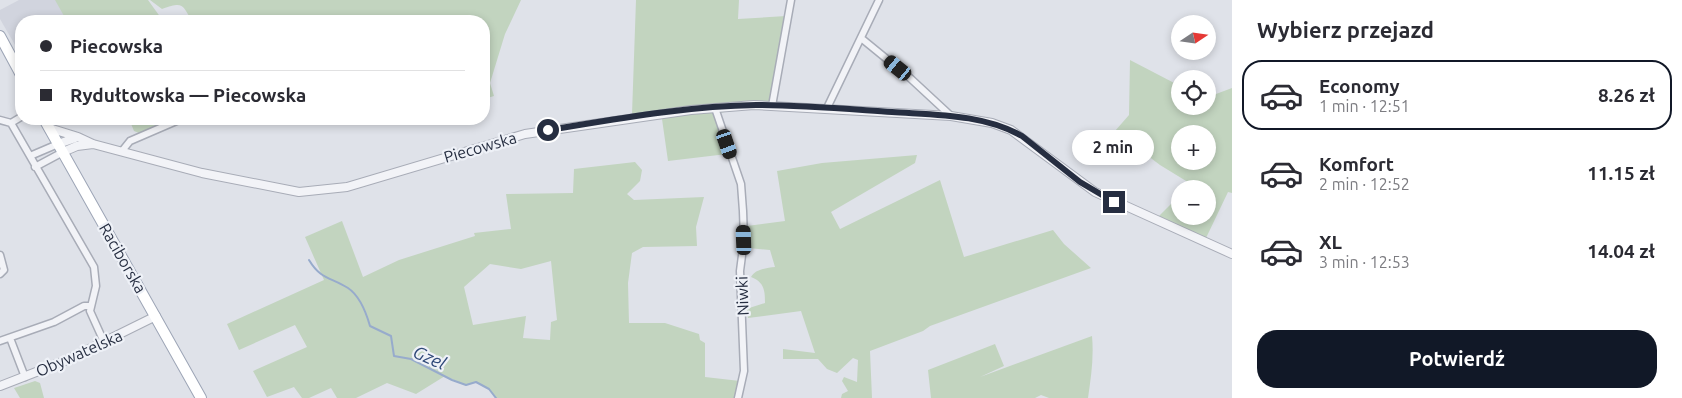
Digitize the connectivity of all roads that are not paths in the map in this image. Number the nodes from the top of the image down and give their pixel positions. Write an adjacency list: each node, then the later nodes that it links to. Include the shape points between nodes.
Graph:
1 (791, 0): 6 (street)
2 (879, 0): 4 (street)
3 (0, 36): 5 (main road)
4 (861, 38): 8 (street); 9 (street)
5 (15, 64)
6 (772, 106): 7 (street, Piecowska); 8 (street, Piecowska)
7 (715, 108): 19 (street, Piecowska, via 623,118 525,134 346,187 320,191 299,192 261,186); 33 (street, Niwki, via 740,184 743,211 740,271 744,371)
8 (827, 108): 9 (street, Piecowska)
9 (951, 116): 22 (street, Piecowska, via 992,123 1022,136 1095,192)
10 (0, 120): 12 (street)
11 (15, 121): 12 (street)
12 (11, 123): 20 (street)
13 (48, 125): 18 (main road, Raciborska)
14 (51, 125): 16 (street, Piecowska)
15 (167, 125): 19 (street, via 130,141)
16 (78, 137): 17 (street, Piecowska); 18 (street)
17 (93, 144): 18 (street, Piecowska); 19 (street, Piecowska)
18 (60, 148): 20 (street); 21 (street); 26 (main road, Raciborska)
19 (122, 151)
20 (30, 156): 21 (street)
21 (35, 167): 25 (street, via 94,267 96,286)
22 (1232, 254)
23 (0, 255): 24 (street, via 4,270)
24 (0, 274)
25 (91, 306): 27 (street, via 84,306 54,322); 29 (street, via 93,321)
26 (156, 316): 29 (street, Obywatelska); 32 (main road, Raciborska)
27 (10, 338): 28 (street); 30 (street)
28 (0, 341)
29 (104, 342): 30 (street, Obywatelska)
30 (25, 377): 31 (street, Obywatelska)
31 (0, 386)
32 (201, 398)
33 (738, 398)

